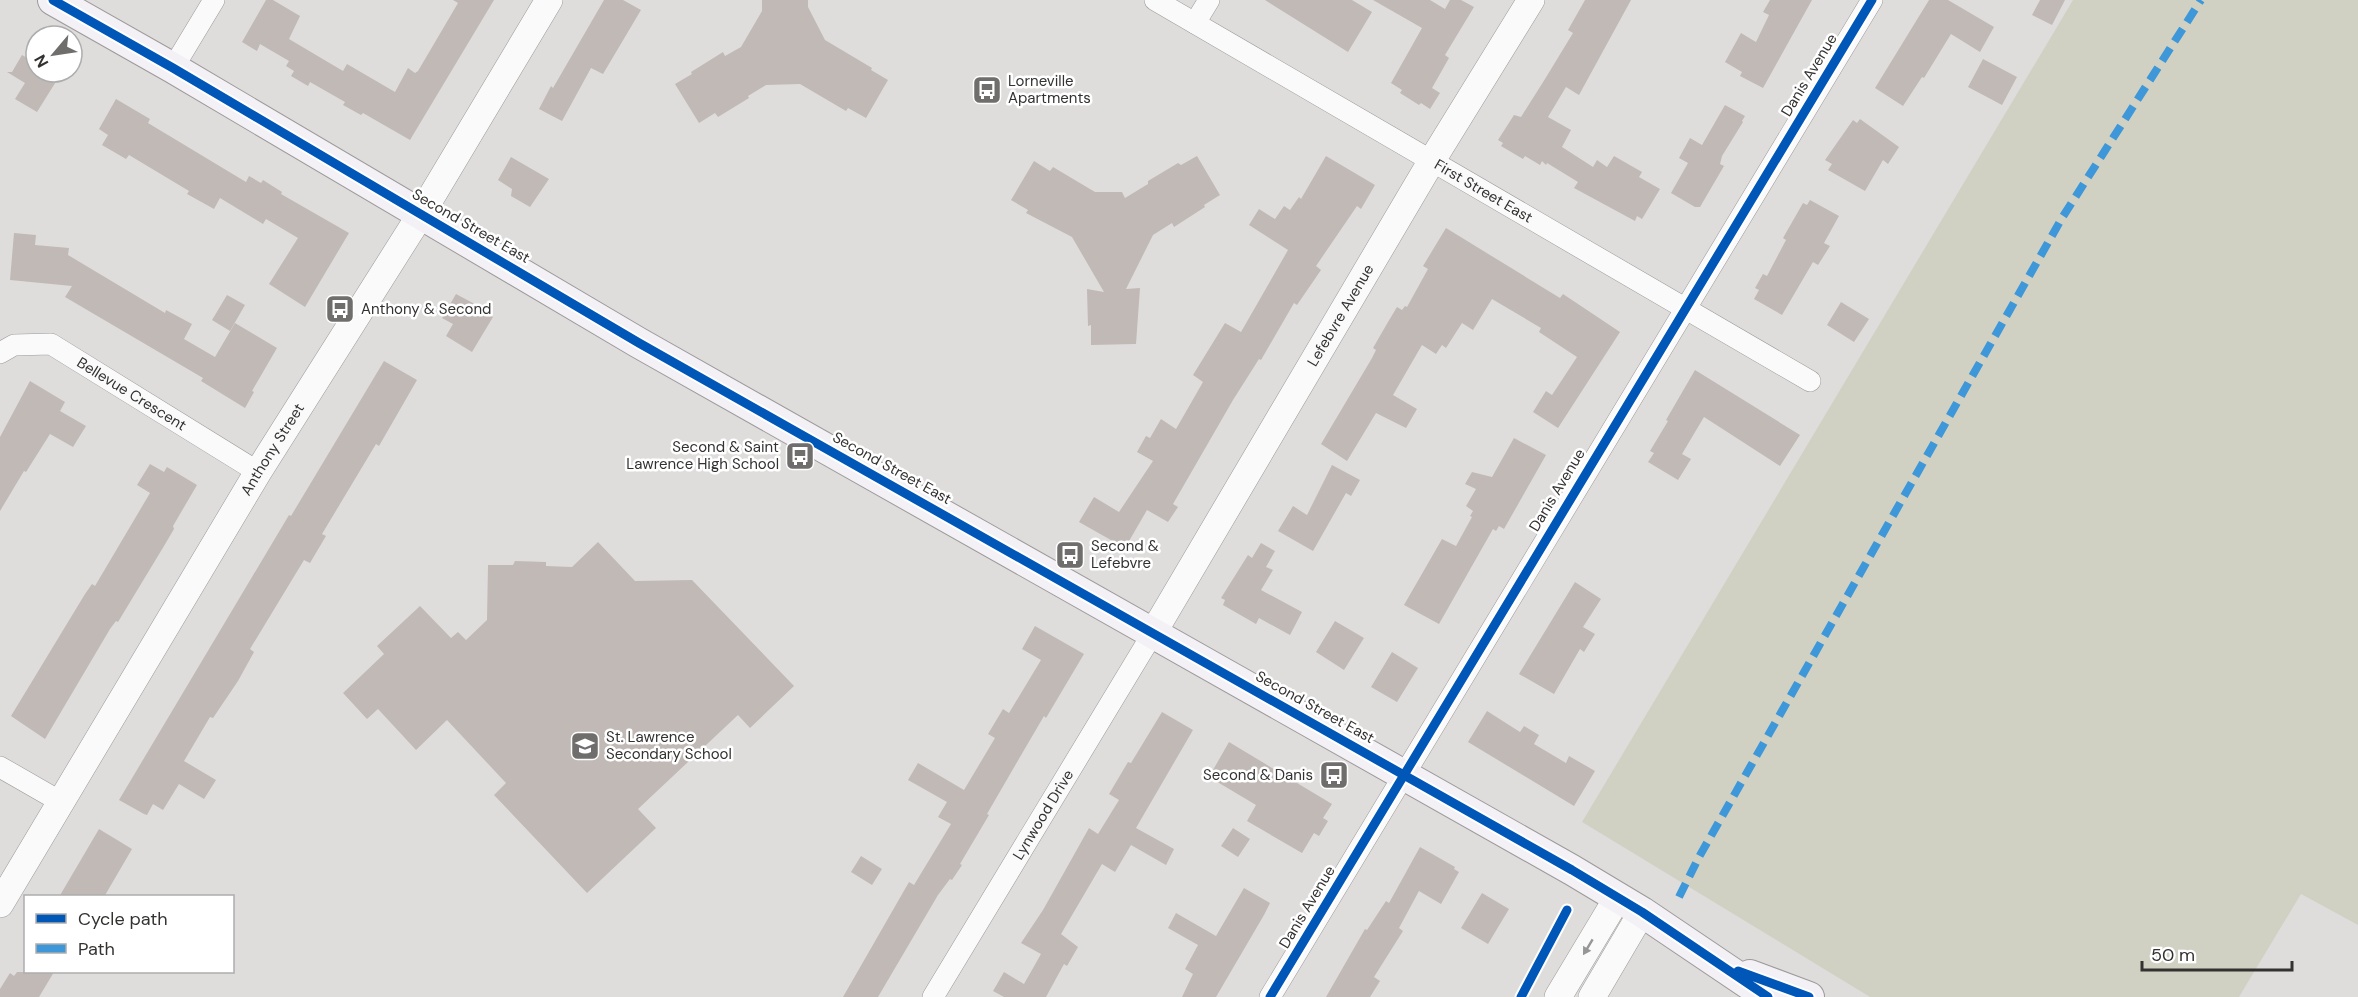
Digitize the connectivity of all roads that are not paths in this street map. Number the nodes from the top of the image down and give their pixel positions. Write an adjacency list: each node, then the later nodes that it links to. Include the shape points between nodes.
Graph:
1 (53, 0): 9 (main road, Second Street East)
2 (214, 0): 9 (street)
3 (549, 0): 11 (street, Anthony Street)
4 (1155, 0): 8 (street, First Street East)
5 (1209, 0): 8 (street)
6 (1531, 0): 10 (street, Lefebvre Avenue)
7 (1872, 0): 12 (street, Danis Avenue)
8 (1195, 23): 10 (street, First Street East)
9 (173, 68): 11 (main road, Second Street East)
10 (1431, 162): 12 (street, First Street East); 16 (street, Lefebvre Avenue)
11 (421, 214): 15 (street, Anthony Street); 16 (main road, Second Street East, via 639,343)
12 (1685, 309): 14 (street, First Street East); 18 (street, Danis Avenue)
13 (0, 353): 15 (street, Bellevue Crescent, via 14,345 51,344)
14 (1810, 381)
15 (258, 472): 19 (street, Anthony Street)
16 (1153, 633): 18 (main road, Second Street East); 23 (street, Lynwood Drive)
17 (0, 767): 19 (street)
18 (1404, 774): 21 (main road, Second Street East); 24 (street, Danis Avenue)
19 (61, 802): 20 (street, Anthony Street)
20 (0, 904)
21 (1630, 905): 22 (main road, Second Street East); 25 (street, one-way to 25); 26 (street)
22 (1716, 962): 27 (main road, Second Street East); 28 (main road, Second Street East)
23 (933, 997)
24 (1270, 997)
25 (1558, 997)
26 (1592, 997)
27 (1768, 997)
28 (1809, 997)

